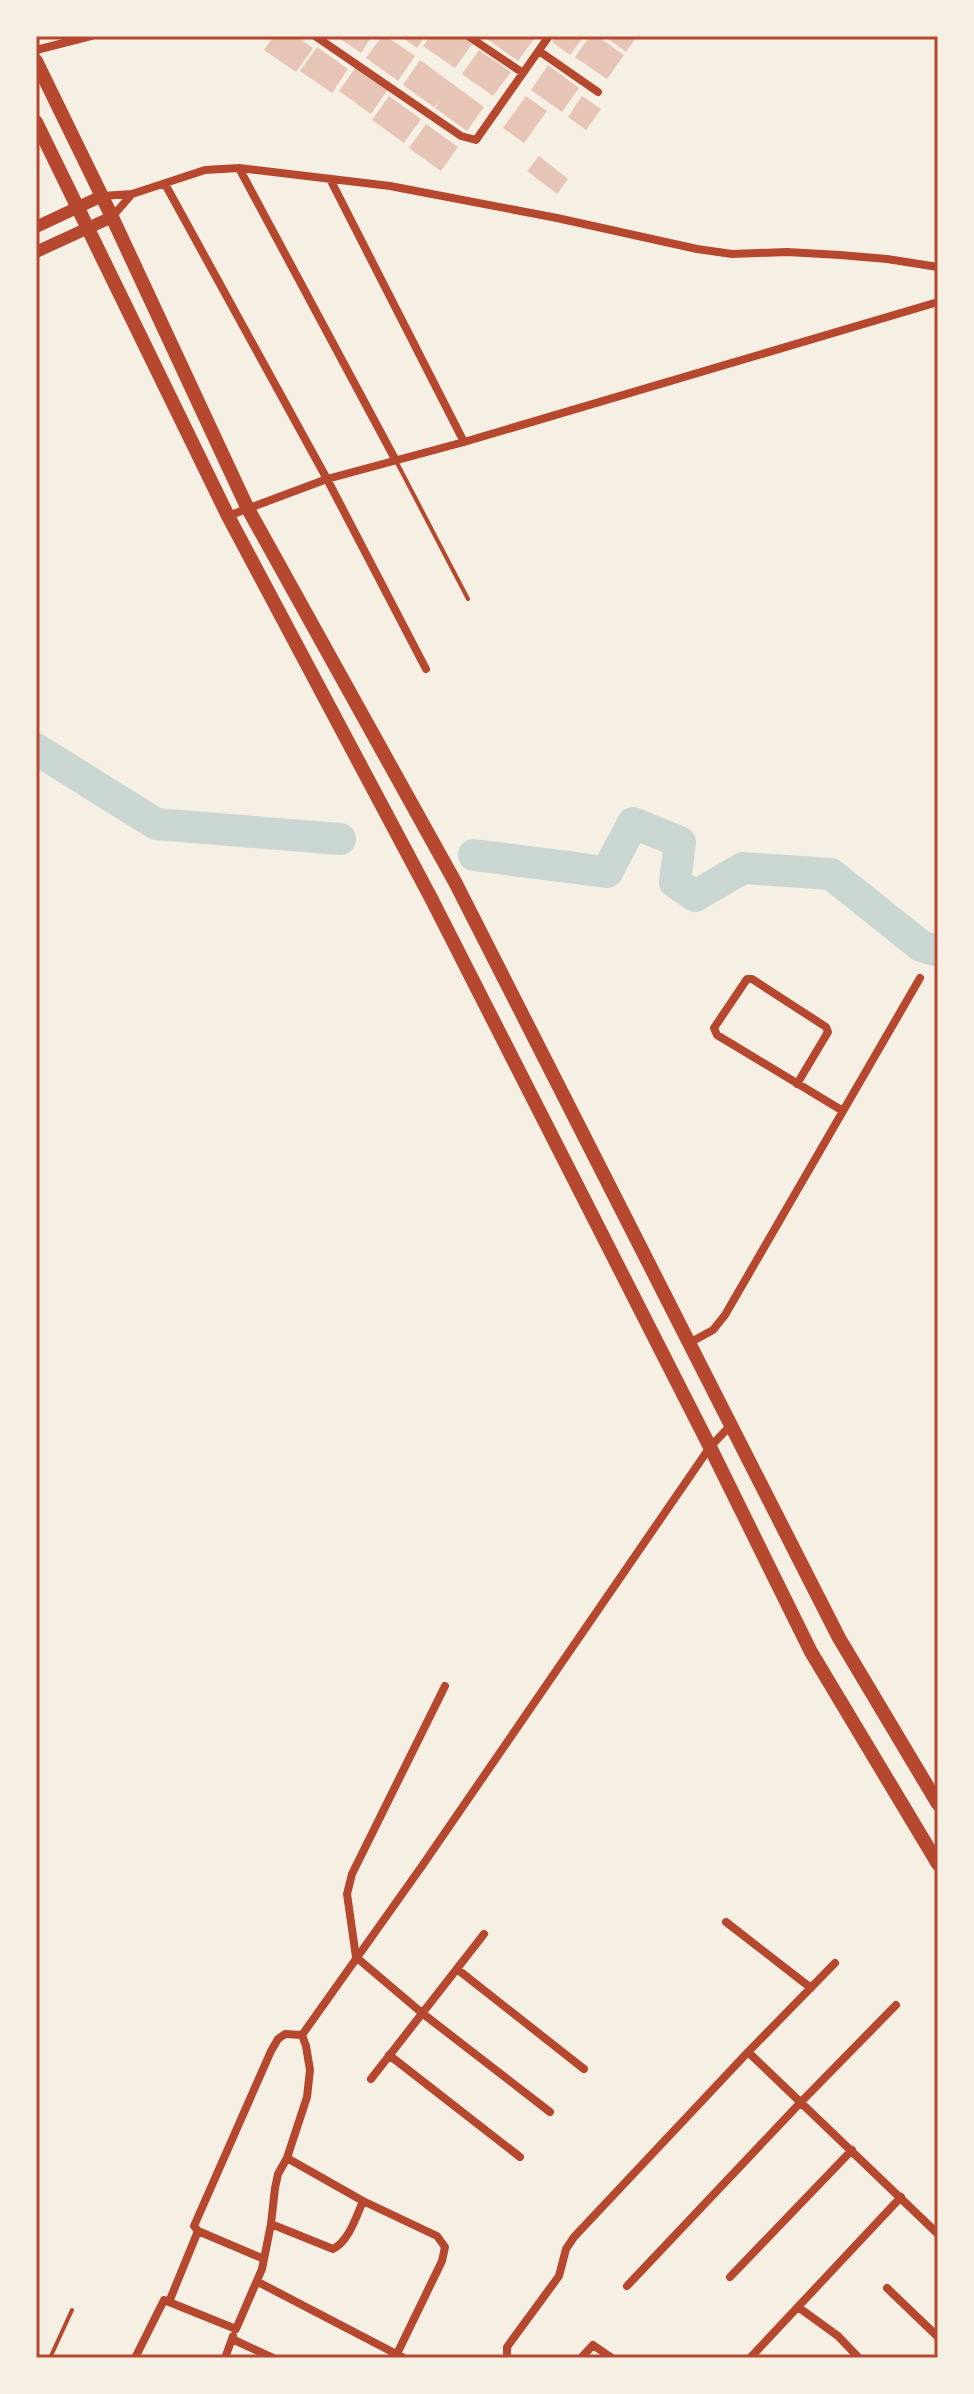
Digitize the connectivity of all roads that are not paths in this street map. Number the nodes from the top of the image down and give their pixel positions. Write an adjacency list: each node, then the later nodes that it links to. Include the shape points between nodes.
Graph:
1 (91, 36): 5 (street)
2 (315, 36): 8 (street, via 467,139 476,140)
3 (468, 36): 8 (street)
4 (549, 36): 6 (street)
5 (36, 50)
6 (539, 51): 8 (street); 9 (street)
7 (36, 61): 15 (main road)
8 (523, 73)
9 (598, 92)
10 (36, 122): 16 (main road)
11 (239, 168): 12 (street); 13 (street, via 205,170); 24 (street)
12 (330, 179): 21 (street, via 420,192 720,253 840,255); 23 (street)
13 (165, 184): 14 (street); 25 (street)
14 (132, 194): 15 (street); 17 (street)
15 (102, 196): 16 (main road); 17 (main road)
16 (77, 208): 18 (main road); 19 (main road)
17 (112, 217): 19 (main road); 26 (main road)
18 (36, 227)
19 (87, 230): 20 (main road); 27 (main road)
20 (36, 252)
21 (938, 267)
22 (938, 302): 23 (street)
23 (464, 442): 24 (street)
24 (395, 459): 25 (street); 28 (lane)
25 (327, 479): 26 (street); 29 (street)
26 (247, 507): 27 (street); 33 (main road, via 455,882)
27 (228, 516): 35 (main road, via 431,898)
28 (468, 599)
29 (426, 669)
30 (920, 978): 32 (street)
31 (797, 1084): 31 (street, via 714,1031 747,979 826,1027 828,1032); 32 (street)
32 (843, 1111): 33 (street, via 725,1315 713,1330)
33 (691, 1342): 34 (main road)
34 (732, 1424): 35 (street); 37 (main road, via 839,1638)
35 (710, 1447): 38 (main road, via 811,1652); 41 (street)
36 (445, 1686): 41 (street, via 348,1885)
37 (938, 1804)
38 (938, 1864)
39 (726, 1922): 44 (street)
40 (484, 1934): 43 (street)
41 (356, 1957): 46 (street); 47 (street)
42 (835, 1963): 44 (street)
43 (457, 1969): 46 (street); 50 (street)
44 (811, 1988): 48 (street)
45 (896, 2005): 52 (street)
46 (422, 2013): 49 (street); 53 (street)
47 (302, 2035): 56 (street, via 309,2083); 60 (street, via 285,2034 271,2051 196,2218)
48 (748, 2052): 52 (street); 79 (street, via 574,2237 559,2276 507,2347)
49 (389, 2055): 51 (street); 55 (street)
50 (584, 2069)
51 (371, 2079)
52 (801, 2102): 54 (street); 65 (street)
53 (550, 2112)
54 (852, 2150): 57 (street); 63 (street)
55 (520, 2157)
56 (287, 2158): 58 (street); 59 (street, via 278,2174)
57 (901, 2197): 61 (street); 68 (street)
58 (363, 2201): 59 (street, via 344,2240 333,2249); 73 (street, via 437,2236 445,2247)
59 (271, 2224): 62 (street)
60 (198, 2231): 62 (street); 67 (street)
61 (938, 2234)
62 (264, 2259): 64 (street)
63 (730, 2277)
64 (258, 2282): 70 (street); 73 (street)
65 (627, 2286)
66 (887, 2288): 71 (street)
67 (169, 2302): 70 (street); 76 (street, via 161,2303)
68 (798, 2307): 74 (street); 82 (street)
69 (72, 2310): 75 (lane)
70 (236, 2329): 72 (street)
71 (938, 2337)
72 (232, 2339): 77 (street); 78 (street)
73 (399, 2357)
74 (754, 2357)
75 (50, 2358)
76 (135, 2358)
77 (225, 2358)
78 (273, 2358)
79 (507, 2358)
80 (581, 2358): 81 (street, via 593,2345)
81 (612, 2358)
82 (859, 2358)

